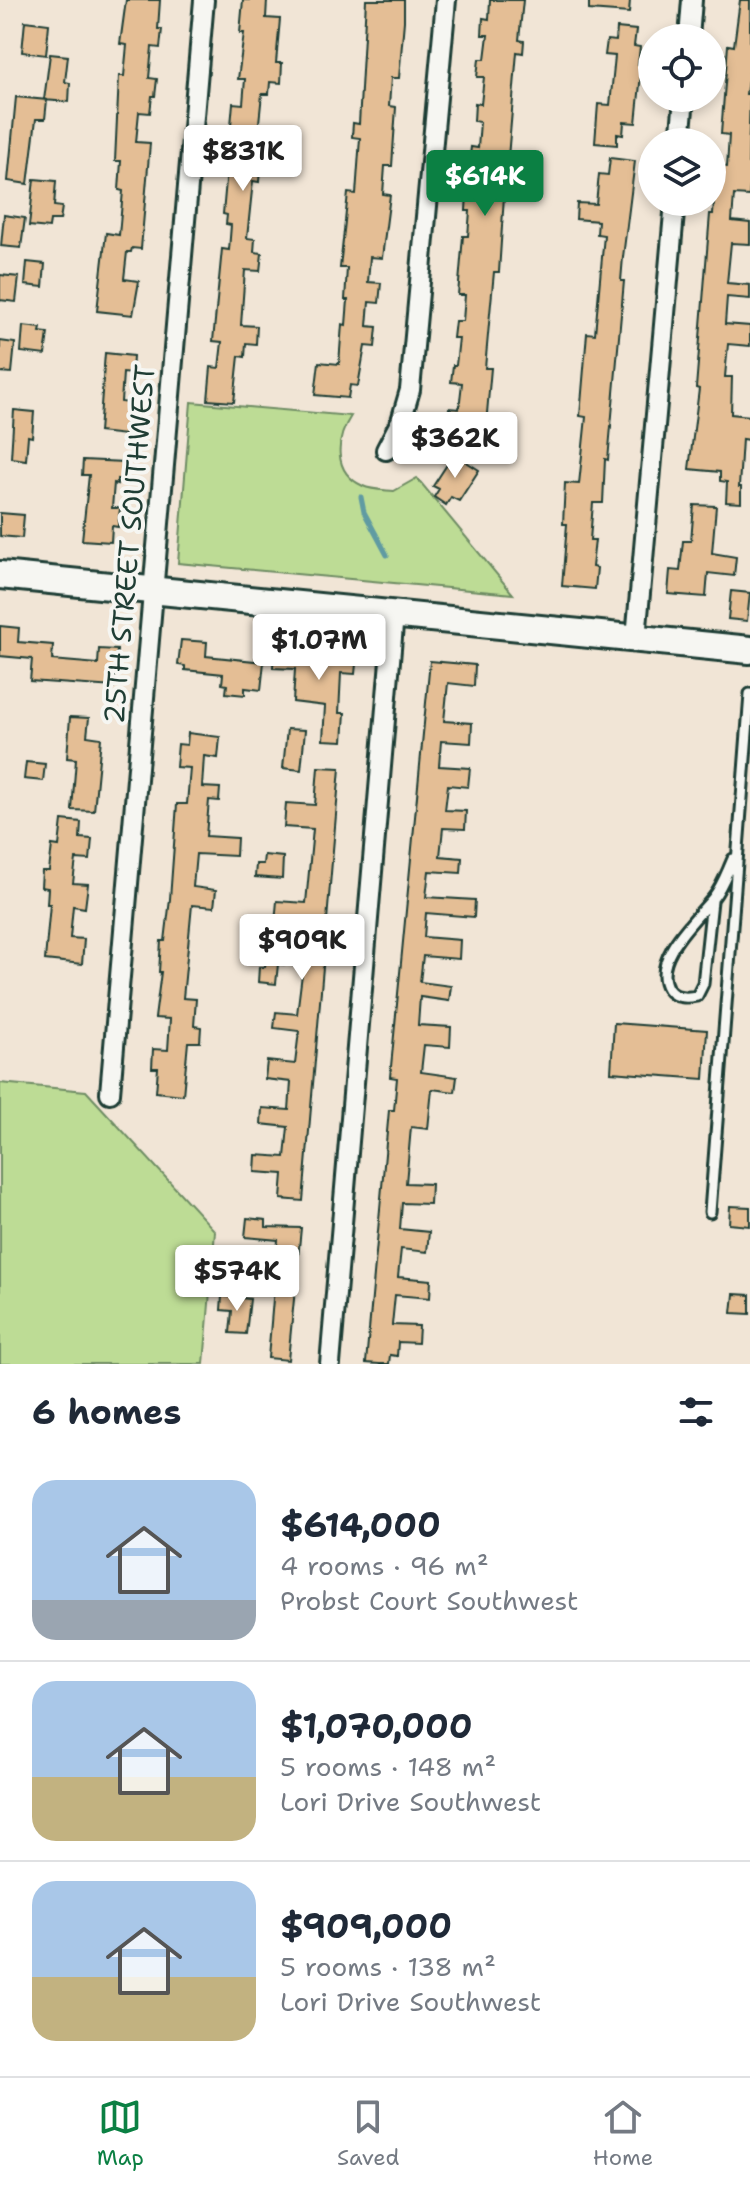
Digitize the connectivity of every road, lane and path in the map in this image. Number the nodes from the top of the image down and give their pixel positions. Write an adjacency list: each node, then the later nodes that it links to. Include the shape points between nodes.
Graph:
1 (204, 0): 8 (street, 25TH STREET SOUTHWEST)
2 (446, 0): 6 (street, via 410,390)
3 (692, 0): 4 (street)
4 (690, 24)
5 (674, 216): 10 (street)
6 (386, 450)
7 (0, 575): 8 (main road)
8 (153, 590): 9 (main road); 15 (street, 25TH STREET SOUTHWEST)
9 (394, 614): 10 (main road); 17 (street)
10 (636, 638): 11 (main road)
11 (750, 650)
12 (750, 694): 13 (lane)
13 (737, 852): 14 (lane); 16 (lane)
14 (712, 901): 14 (lane, via 668,959 665,976 675,995 697,996 703,984)
15 (110, 1093)
16 (710, 1212)
17 (330, 1364)

